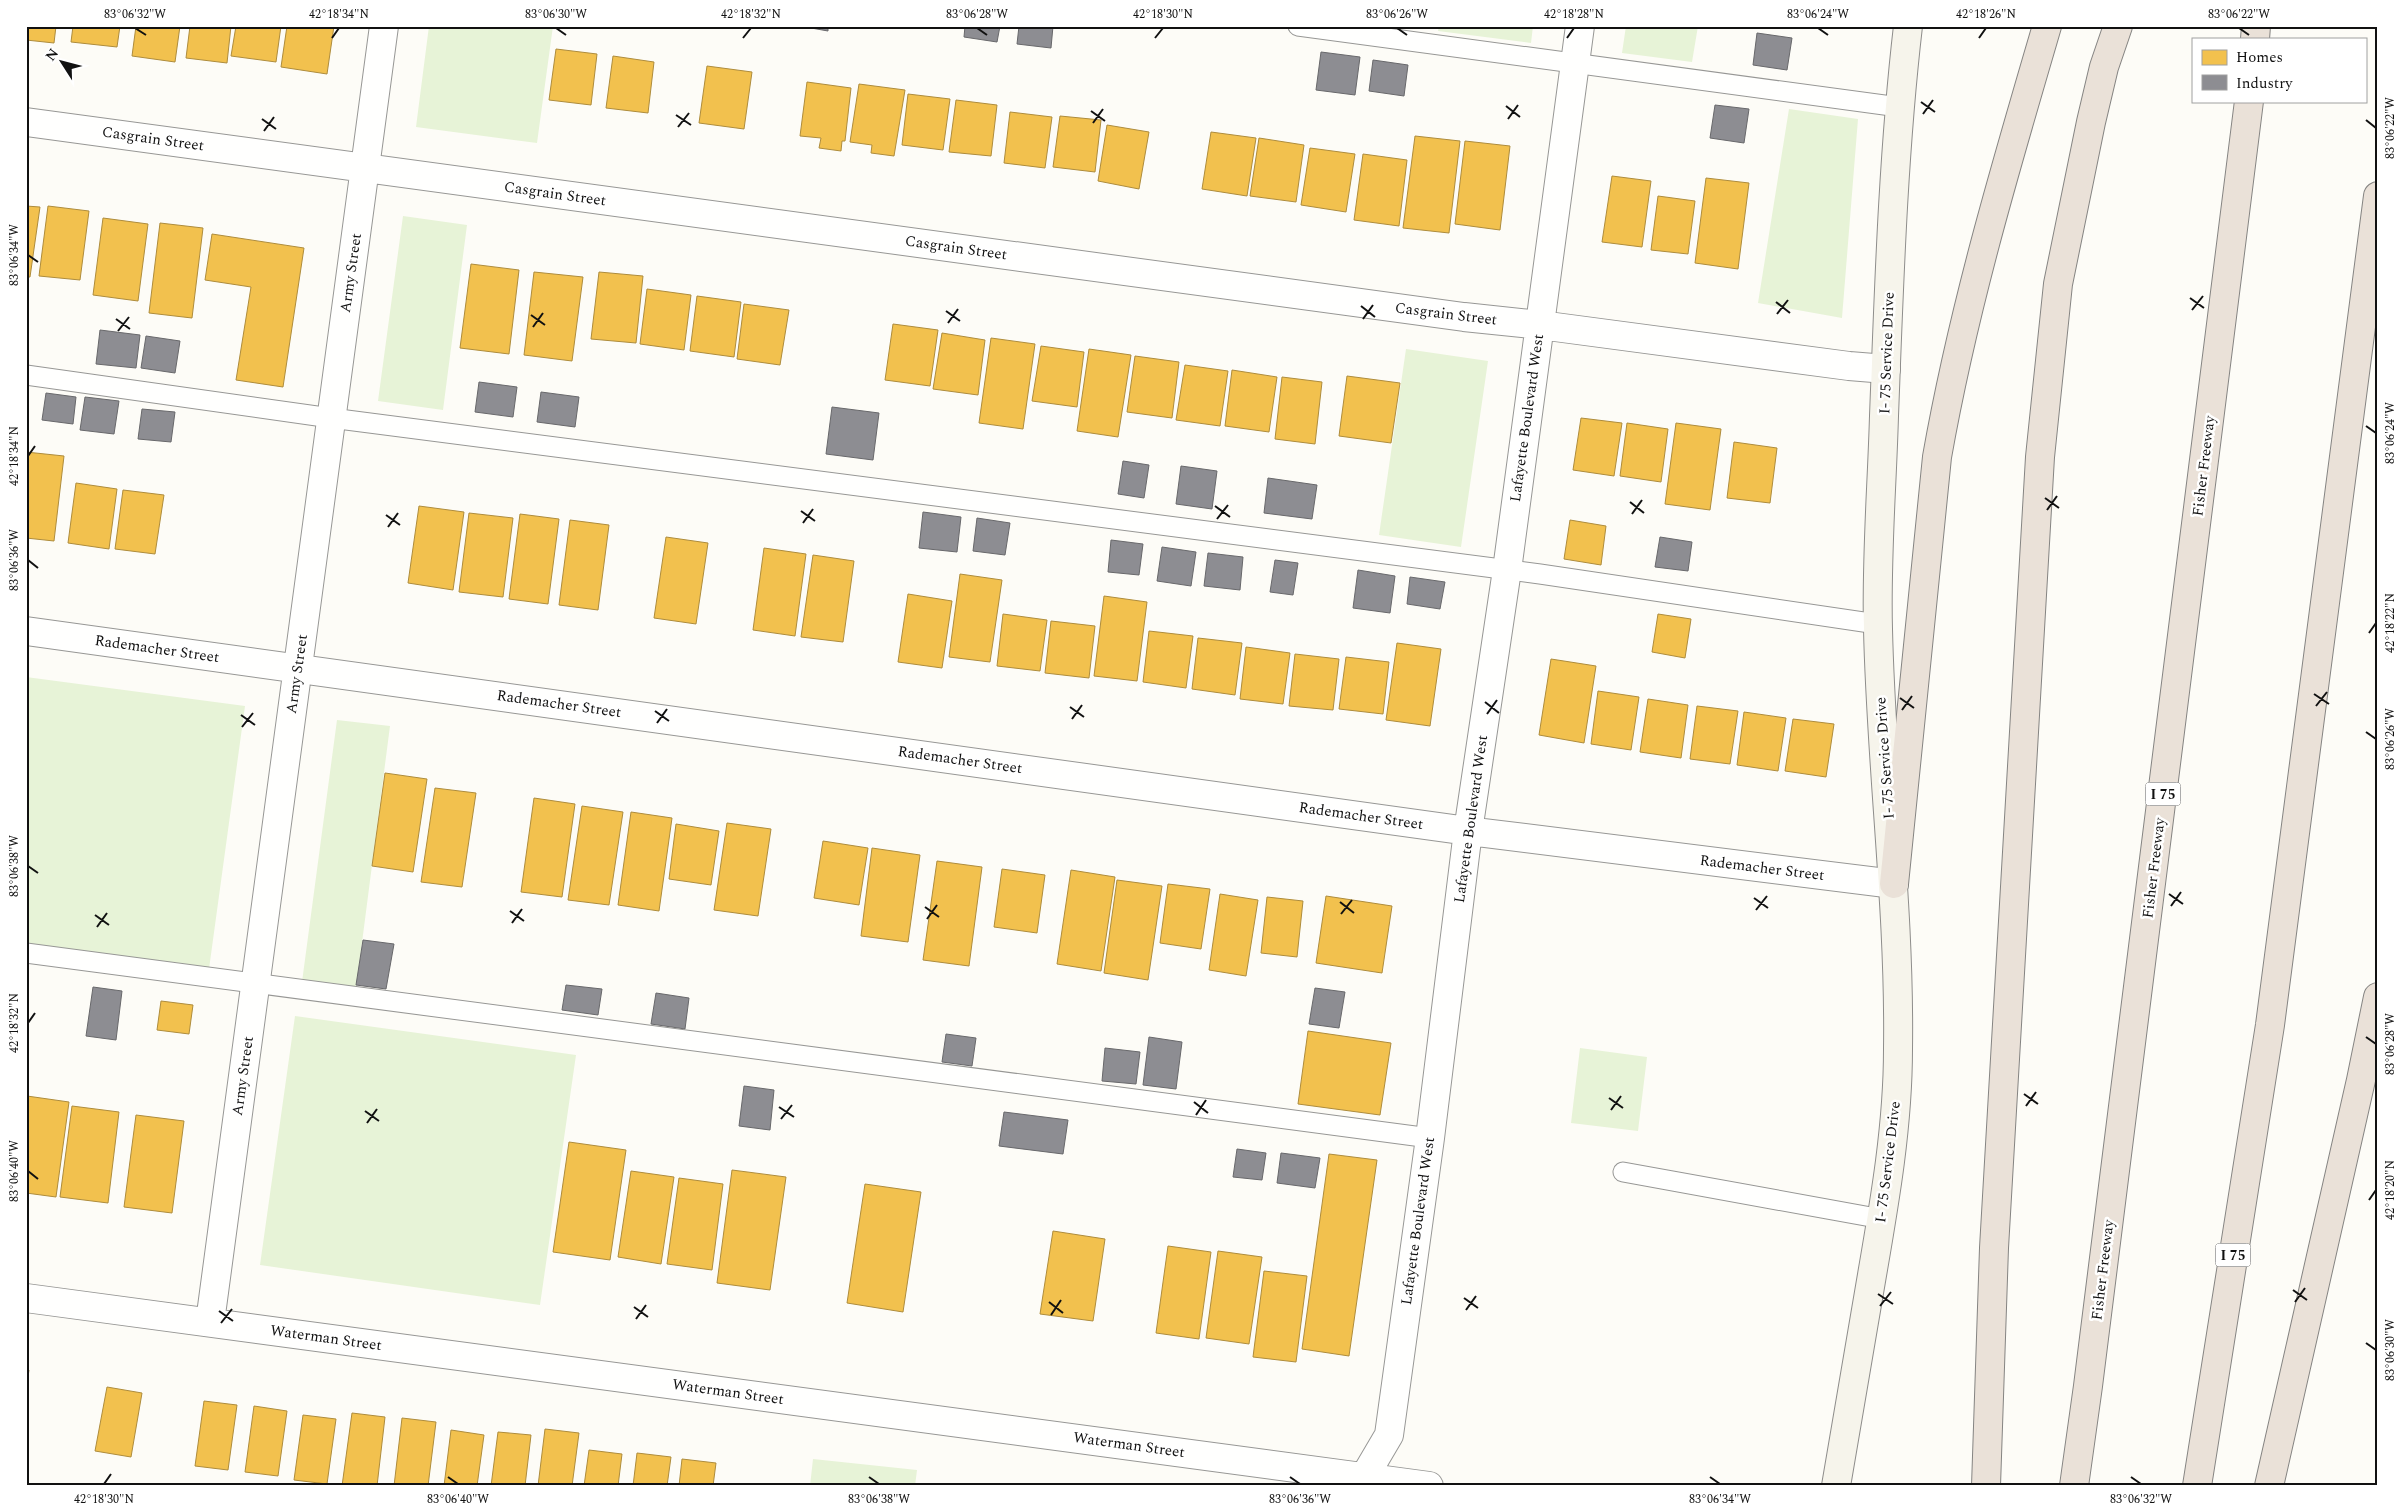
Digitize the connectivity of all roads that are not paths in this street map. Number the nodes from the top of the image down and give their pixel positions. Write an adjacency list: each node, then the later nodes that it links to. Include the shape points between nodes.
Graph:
1 (384, 26): 11 (street, Army Street)
2 (1298, 26): 7 (lane)
3 (1580, 26): 7 (street, Lafayette Boulevard West)
4 (1908, 26): 9 (main road, I- 75 Service Drive)
5 (2047, 26): 22 (highway, via 1980,256 1937,457)
6 (2118, 26): 34 (highway, via 2091,122 2058,284 2040,457 1995,1238)
7 (1575, 63): 9 (lane); 13 (street, Lafayette Boulevard West)
8 (2249, 102): 35 (highway, Fisher Freeway / I 75)
9 (1899, 107): 14 (main road, I- 75 Service Drive)
10 (26, 122): 11 (street, Casgrain Street)
11 (365, 168): 13 (street, Casgrain Street, via 1464,317); 16 (street, Army Street)
12 (2378, 196): 36 (highway, I 75, via 2270,1025)
13 (1540, 324): 14 (street, Casgrain Street); 17 (street, Lafayette Boulevard West)
14 (1886, 369): 18 (main road, I- 75 Service Drive)
15 (26, 375): 16 (lane)
16 (331, 418): 17 (lane); 20 (street, Army Street)
17 (1507, 570): 18 (lane); 21 (street, Lafayette Boulevard West)
18 (1878, 624): 22 (main road, I- 75 Service Drive)
19 (26, 631): 20 (street, Rademacher Street)
20 (298, 667): 21 (street, Rademacher Street); 24 (street, Army Street)
21 (1468, 830): 22 (street, Rademacher Street); 26 (street, Lafayette Boulevard West)
22 (1894, 884): 28 (main road, I- 75 Service Drive, via 1898,1049 1892,1146)
23 (26, 953): 24 (lane)
24 (255, 984): 26 (lane); 30 (street, Army Street)
25 (2378, 997): 37 (highway)
26 (1430, 1138): 31 (street, Lafayette Boulevard West, via 1389,1435)
27 (1623, 1172): 28 (lane)
28 (1882, 1219): 33 (main road, I- 75 Service Drive)
29 (26, 1298): 30 (street, Waterman Street)
30 (210, 1322): 31 (street, Waterman Street)
31 (1362, 1481): 32 (street, Waterman Street)
32 (1429, 1486)
33 (1836, 1486)
34 (1986, 1486)
35 (2074, 1486)
36 (2197, 1486)
37 (2269, 1486)

